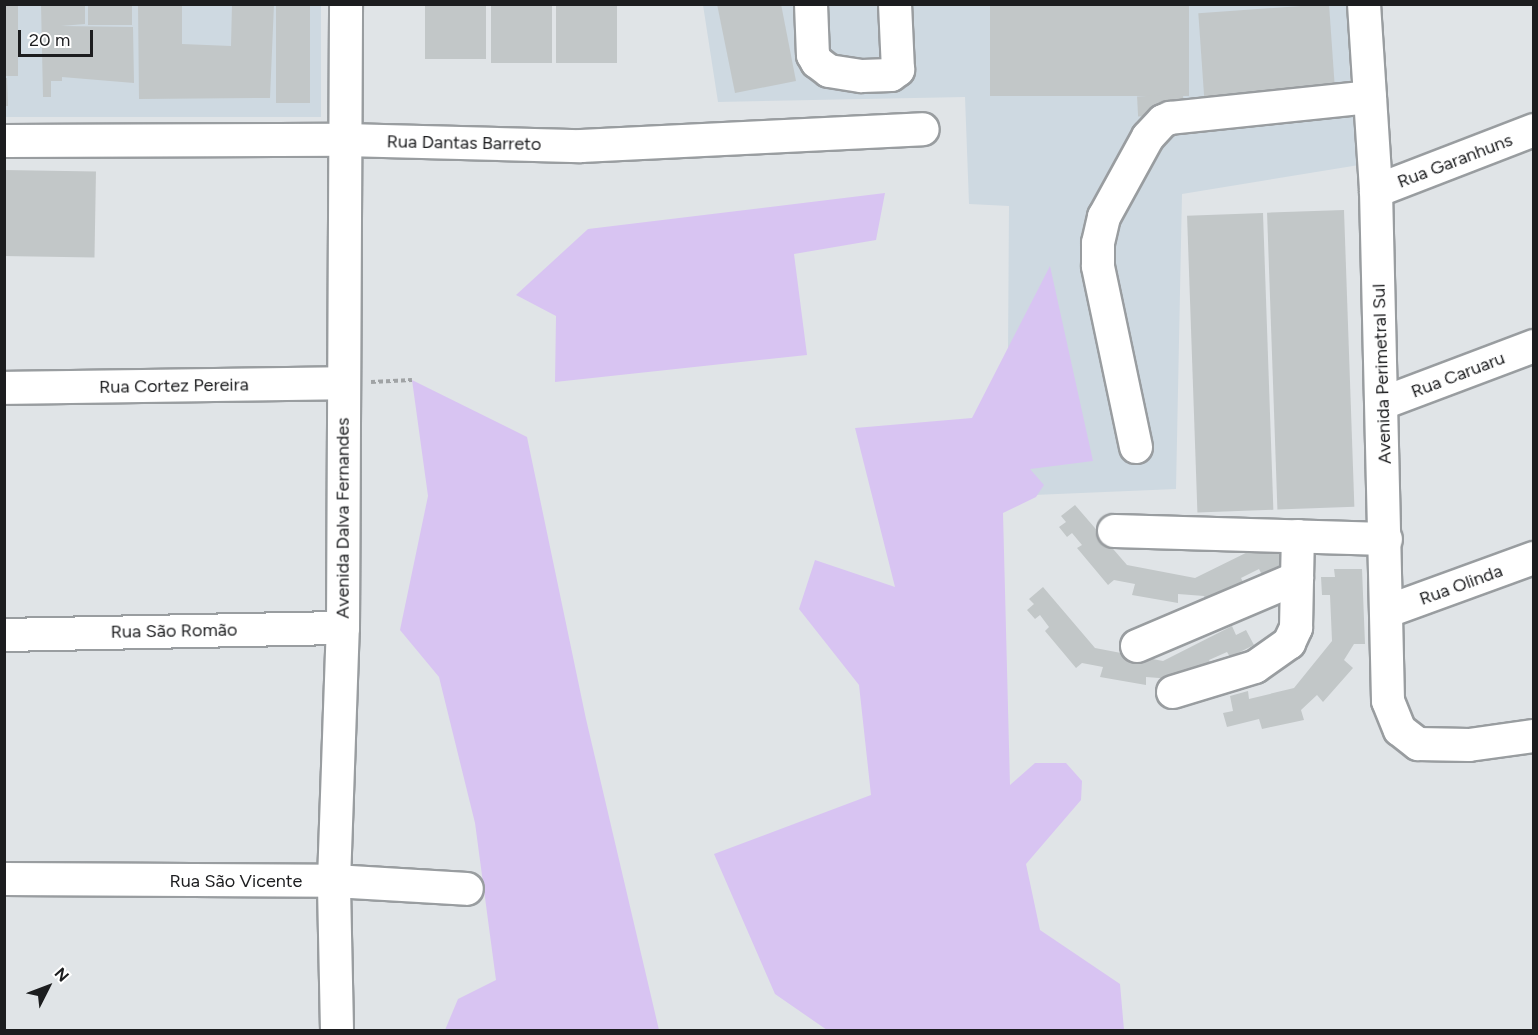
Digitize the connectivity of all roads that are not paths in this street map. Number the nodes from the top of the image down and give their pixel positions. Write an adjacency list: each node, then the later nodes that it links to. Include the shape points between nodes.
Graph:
1 (346, 4): 8 (street, Avenida Dalva Fernandes)
2 (811, 4): 3 (street, via 813,55 817,62 829,71 871,76 891,75 899,68)
3 (895, 4)
4 (1364, 4): 5 (street, Avenida Perimetral Sul)
5 (1370, 97): 10 (street, Avenida Perimetral Sul); 15 (street, via 1170,118 1148,136 1104,217 1098,243 1098,266)
6 (923, 129): 8 (street, Rua Dantas Barreto, via 580,146)
7 (1533, 130): 10 (street, Rua Garanhuns)
8 (345, 140): 9 (street, Rua Dantas Barreto); 12 (street, Avenida Dalva Fernandes)
9 (4, 141)
10 (1376, 191): 14 (street, Avenida Perimetral Sul)
11 (1533, 346): 14 (street, Rua Caruaru)
12 (343, 383): 13 (street, Rua Cortez Pereira); 22 (street, Avenida Dalva Fernandes)
13 (4, 388)
14 (1383, 403): 18 (street, Avenida Perimetral Sul)
15 (1136, 447)
16 (1114, 531): 17 (street)
17 (1298, 536): 18 (street); 20 (street)
18 (1386, 539): 21 (street, Avenida Perimetral Sul)
19 (1533, 558): 21 (street, Rua Olinda)
20 (1297, 578): 24 (street); 25 (street, via 1296,628 1275,655 1236,675)
21 (1388, 611): 26 (street, Avenida Perimetral Sul, via 1388,701 1394,720 1408,739 1437,747)
22 (342, 628): 23 (street, Rua São Romão); 28 (street, Avenida Dalva Fernandes)
23 (4, 635)
24 (1137, 646)
25 (1173, 692)
26 (1533, 736)
27 (4, 879): 28 (street, Rua São Vicente)
28 (334, 881): 29 (street, Rua São Vicente); 30 (street, Avenida Dalva Fernandes)
29 (467, 889)
30 (337, 1030)

